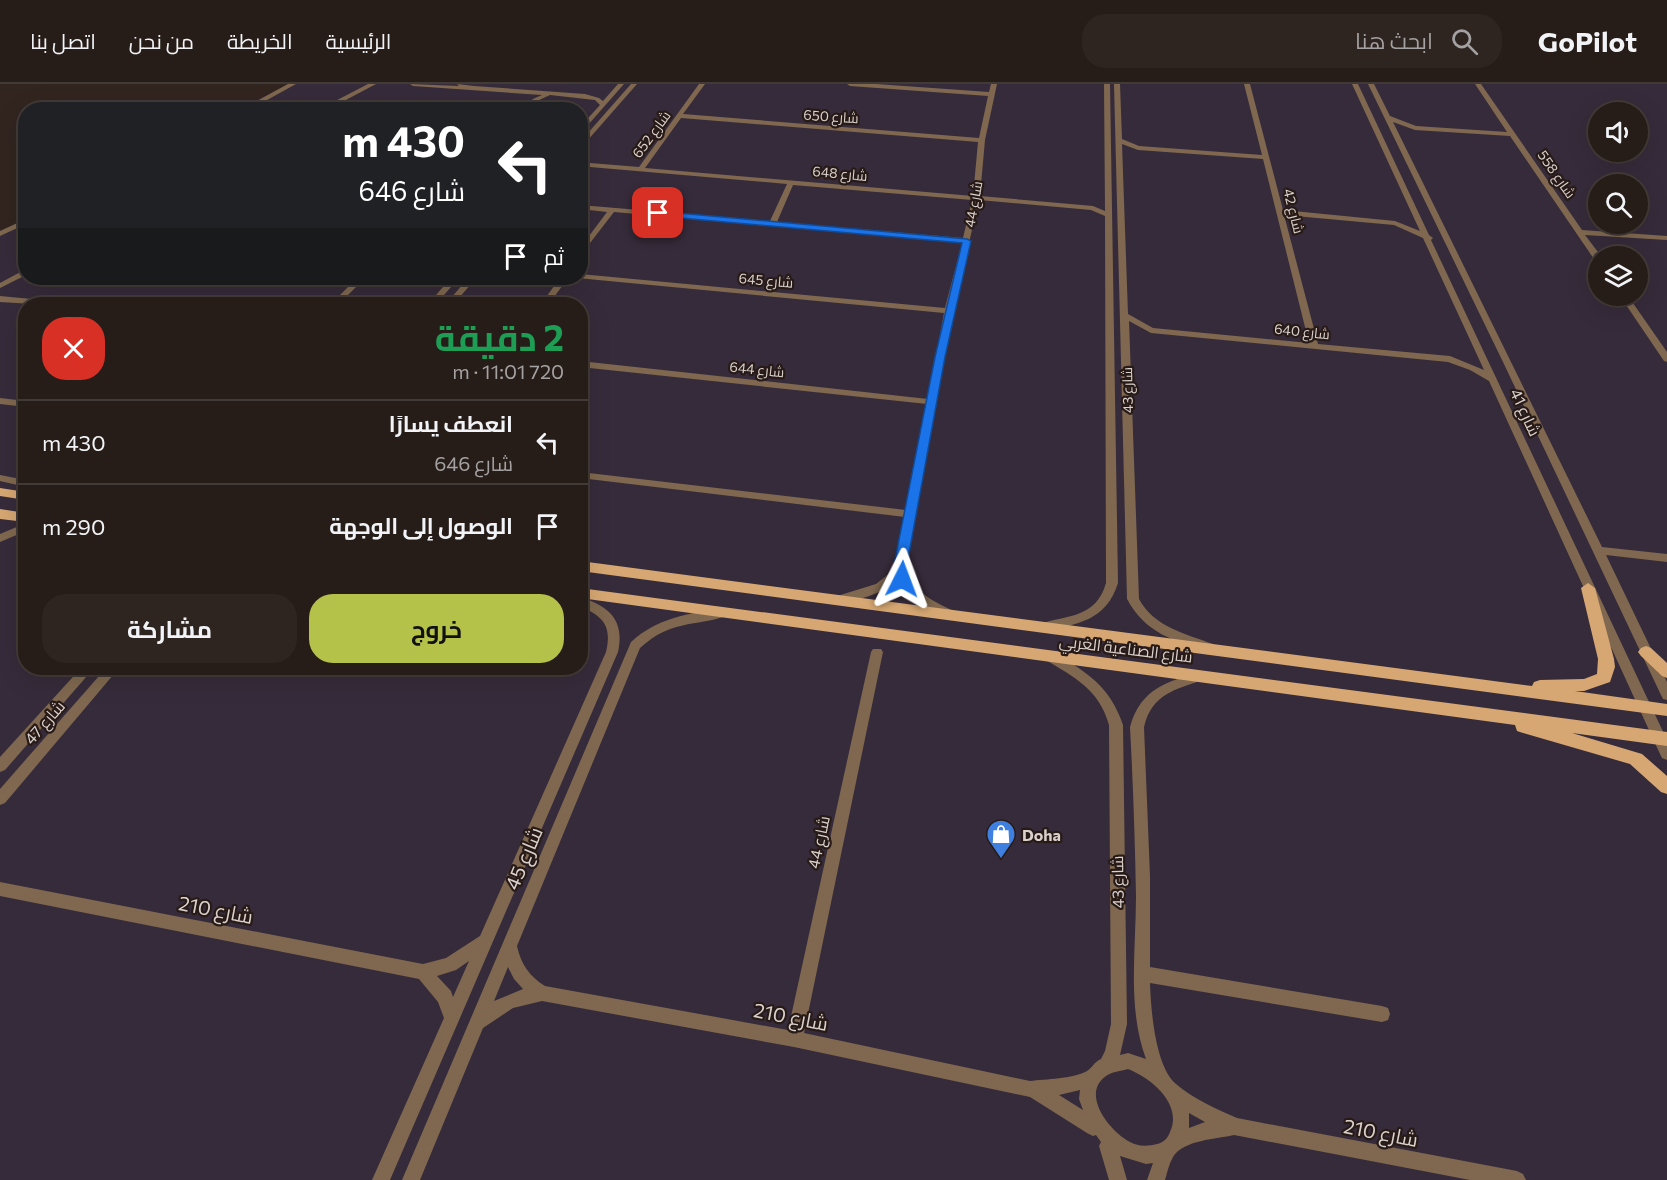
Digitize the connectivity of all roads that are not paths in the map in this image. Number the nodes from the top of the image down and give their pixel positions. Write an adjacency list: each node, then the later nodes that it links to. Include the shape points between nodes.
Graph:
1 (293, 84): 22 (street)
2 (372, 84): 23 (street)
3 (413, 84): 16 (street)
4 (459, 84): 16 (street); 17 (street)
5 (621, 84): 24 (street)
6 (634, 84): 31 (street)
7 (702, 84): 25 (street, شارع 652)
8 (850, 84): 20 (street)
9 (994, 84): 20 (street, شارع 44)
10 (1107, 84): 41 (street, شارع 43)
11 (1117, 84): 33 (street, شارع 43)
12 (1247, 84): 36 (street, شارع 42)
13 (1355, 84): 47 (street, شارع 41)
14 (1371, 84): 26 (street, شارع 41)
15 (1478, 84): 30 (street, شارع 558)
16 (449, 87): 17 (street)
17 (468, 88): 18 (street)
18 (527, 92): 19 (street); 21 (street)
19 (554, 94): 21 (street); 24 (street, via 592,97)
20 (992, 94): 32 (street, شارع 44)
21 (535, 100)
22 (258, 102)
23 (337, 102)
24 (603, 105): 27 (street)
25 (679, 116): 32 (street, شارع 650); 38 (street, شارع 652)
26 (1387, 117): 28 (street); 29 (street, شارع 41)
27 (588, 123)
28 (1415, 128): 29 (street); 30 (street)
29 (1395, 134): 93 (street, شارع 41)
30 (1513, 134): 51 (street, شارع 558)
31 (588, 138)
32 (982, 140): 40 (street, شارع 44)
33 (1119, 140): 34 (street); 35 (street, شارع 43)
34 (1138, 148): 35 (street); 36 (street)
35 (1119, 153): 71 (street, شارع 43)
36 (1266, 156): 45 (street, شارع 42)
37 (590, 165): 38 (street, شارع 648)
38 (641, 170): 39 (street, شارع 648)
39 (791, 182): 40 (street, شارع 648); 48 (street)
40 (976, 199): 43 (street, شارع 648); 55 (street, شارع 44)
41 (1108, 200): 43 (street, شارع 648); 46 (street, شارع 43)
42 (588, 207): 44 (street)
43 (1088, 208): 46 (street, شارع 648)
44 (613, 209): 48 (street); 56 (street)
45 (1280, 212): 49 (street); 75 (street, شارع 42)
46 (1108, 215): 103 (street, شارع 43, via 1110,594 1100,609)
47 (1418, 215): 49 (street); 53 (street, شارع 41)
48 (772, 222): 55 (street)
49 (1395, 223): 53 (street)
50 (18, 225): 52 (street)
51 (1580, 232): 54 (street); 57 (street, شارع 558)
52 (0, 234)
53 (1429, 238): 74 (street, شارع 41)
54 (1667, 238)
55 (967, 241): 70 (street, شارع 44)
56 (588, 243)
57 (1590, 246)
58 (18, 276): 63 (street)
59 (588, 277): 70 (street, شارع 645)
60 (354, 285): 64 (street)
61 (449, 285): 65 (street)
62 (466, 285): 66 (street)
63 (0, 286)
64 (341, 297)
65 (438, 297)
66 (456, 297)
67 (0, 299): 68 (street)
68 (18, 301)
69 (1631, 306): 77 (street)
70 (949, 311): 81 (street, شارع 44)
71 (1125, 316): 72 (street, شارع 640); 73 (street, شارع 43)
72 (1151, 330): 73 (street, شارع 640); 75 (street, شارع 640)
73 (1126, 339): 104 (street, شارع 43, via 1132,599 1152,623)
74 (1478, 345): 76 (street, via 1469,354); 79 (street, شارع 41)
75 (1314, 346): 76 (street, شارع 640)
76 (1450, 359): 79 (street, شارع 640)
77 (1667, 359)
78 (588, 365): 81 (street, شارع 644)
79 (1493, 379): 97 (street, شارع 41)
80 (0, 401): 82 (street)
81 (932, 402): 89 (street, شارع 44)
82 (18, 403)
83 (588, 476): 89 (street)
84 (0, 478): 85 (street)
85 (18, 482)
86 (0, 491): 87 (main road)
87 (18, 495)
88 (0, 514): 90 (main road)
89 (910, 514): 96 (street, شارع 44)
90 (18, 517)
91 (18, 530): 92 (street)
92 (0, 538)
93 (1598, 550): 94 (street); 106 (street, شارع 41)
94 (1667, 558)
95 (588, 567): 99 (main road, شارع الصناعية الغربي)
96 (900, 570): 99 (street, via 876,590); 102 (street, via 906,587 914,595)
97 (1588, 588): 112 (main road, via 1606,659 1604,678 1584,685); 114 (street, شارع 41)
98 (588, 594): 101 (main road, شارع الصناعية الغربي)
99 (834, 601): 102 (main road, شارع الصناعية الغربي)
100 (588, 605): 123 (street, شارع 45, via 610,620 615,642)
101 (728, 612): 107 (main road, شارع الصناعية الغربي); 124 (street, شارع 45, via 673,621 635,645)
102 (953, 616): 103 (main road, شارع الصناعية الغربي)
103 (1043, 627): 104 (main road, شارع الصناعية الغربي)
104 (1213, 649): 112 (main road, شارع الصناعية الغربي)
105 (877, 652): 131 (street, شارع 44)
106 (1646, 652): 108 (main road); 113 (street, شارع 41)
107 (1048, 656): 111 (main road, شارع الصناعية الغربي); 132 (street, شارع 43, via 1097,687 1113,711 1116,725 1119,1024)
108 (1667, 672)
109 (82, 675): 119 (street, شارع 47)
110 (107, 675): 121 (street, شارع 47)
111 (1202, 676): 116 (main road, شارع الصناعية الغربي); 126 (street, شارع 43, via 1151,696 1138,715)
112 (1510, 689): 114 (main road, شارع الصناعية الغربي)
113 (1667, 695)
114 (1644, 707): 115 (main road, شارع الصناعية الغربي); 117 (street, شارع 41)
115 (1667, 710)
116 (1477, 712): 117 (main road, شارع الصناعية الغربي); 120 (main road, via 1636,759)
117 (1663, 738): 118 (street, شارع 41)
118 (1667, 754)
119 (0, 766)
120 (1667, 787)
121 (0, 799)
122 (0, 889): 125 (street, شارع 210)
123 (485, 941): 125 (street, شارع 210, via 450,965); 129 (street, شارع 45)
124 (508, 946): 127 (street, via 516,969 531,987); 130 (street, شارع 45)
125 (423, 972): 129 (street, via 445,997)
126 (1143, 974): 128 (street); 134 (street, شارع 43, via 1145,1030 1151,1054)
127 (542, 993): 130 (street, شارع 210, via 507,1002); 131 (street, شارع 210)
128 (1382, 1014)
129 (452, 1019): 140 (street, شارع 45)
130 (476, 1025): 141 (street, شارع 45)
131 (794, 1039): 135 (street, شارع 210)
132 (1107, 1065): 133 (street); 134 (street, via 1128,1061 1146,1066)
133 (1093, 1078): 135 (street, شارع 210); 136 (street, via 1087,1096)
134 (1166, 1084): 137 (street, شارع 210, via 1202,1112); 139 (street, via 1177,1102 1180,1124)
135 (1030, 1089): 136 (street, شارع 210)
136 (1094, 1127): 138 (street)
137 (1236, 1127): 139 (street, شارع 210, via 1203,1131); 144 (street, شارع 210)
138 (1108, 1145): 139 (street, via 1138,1159 1157,1157); 142 (street)
139 (1169, 1148): 143 (street)
140 (381, 1180)
141 (411, 1180)
142 (1119, 1180)
143 (1156, 1180)
144 (1517, 1180)

